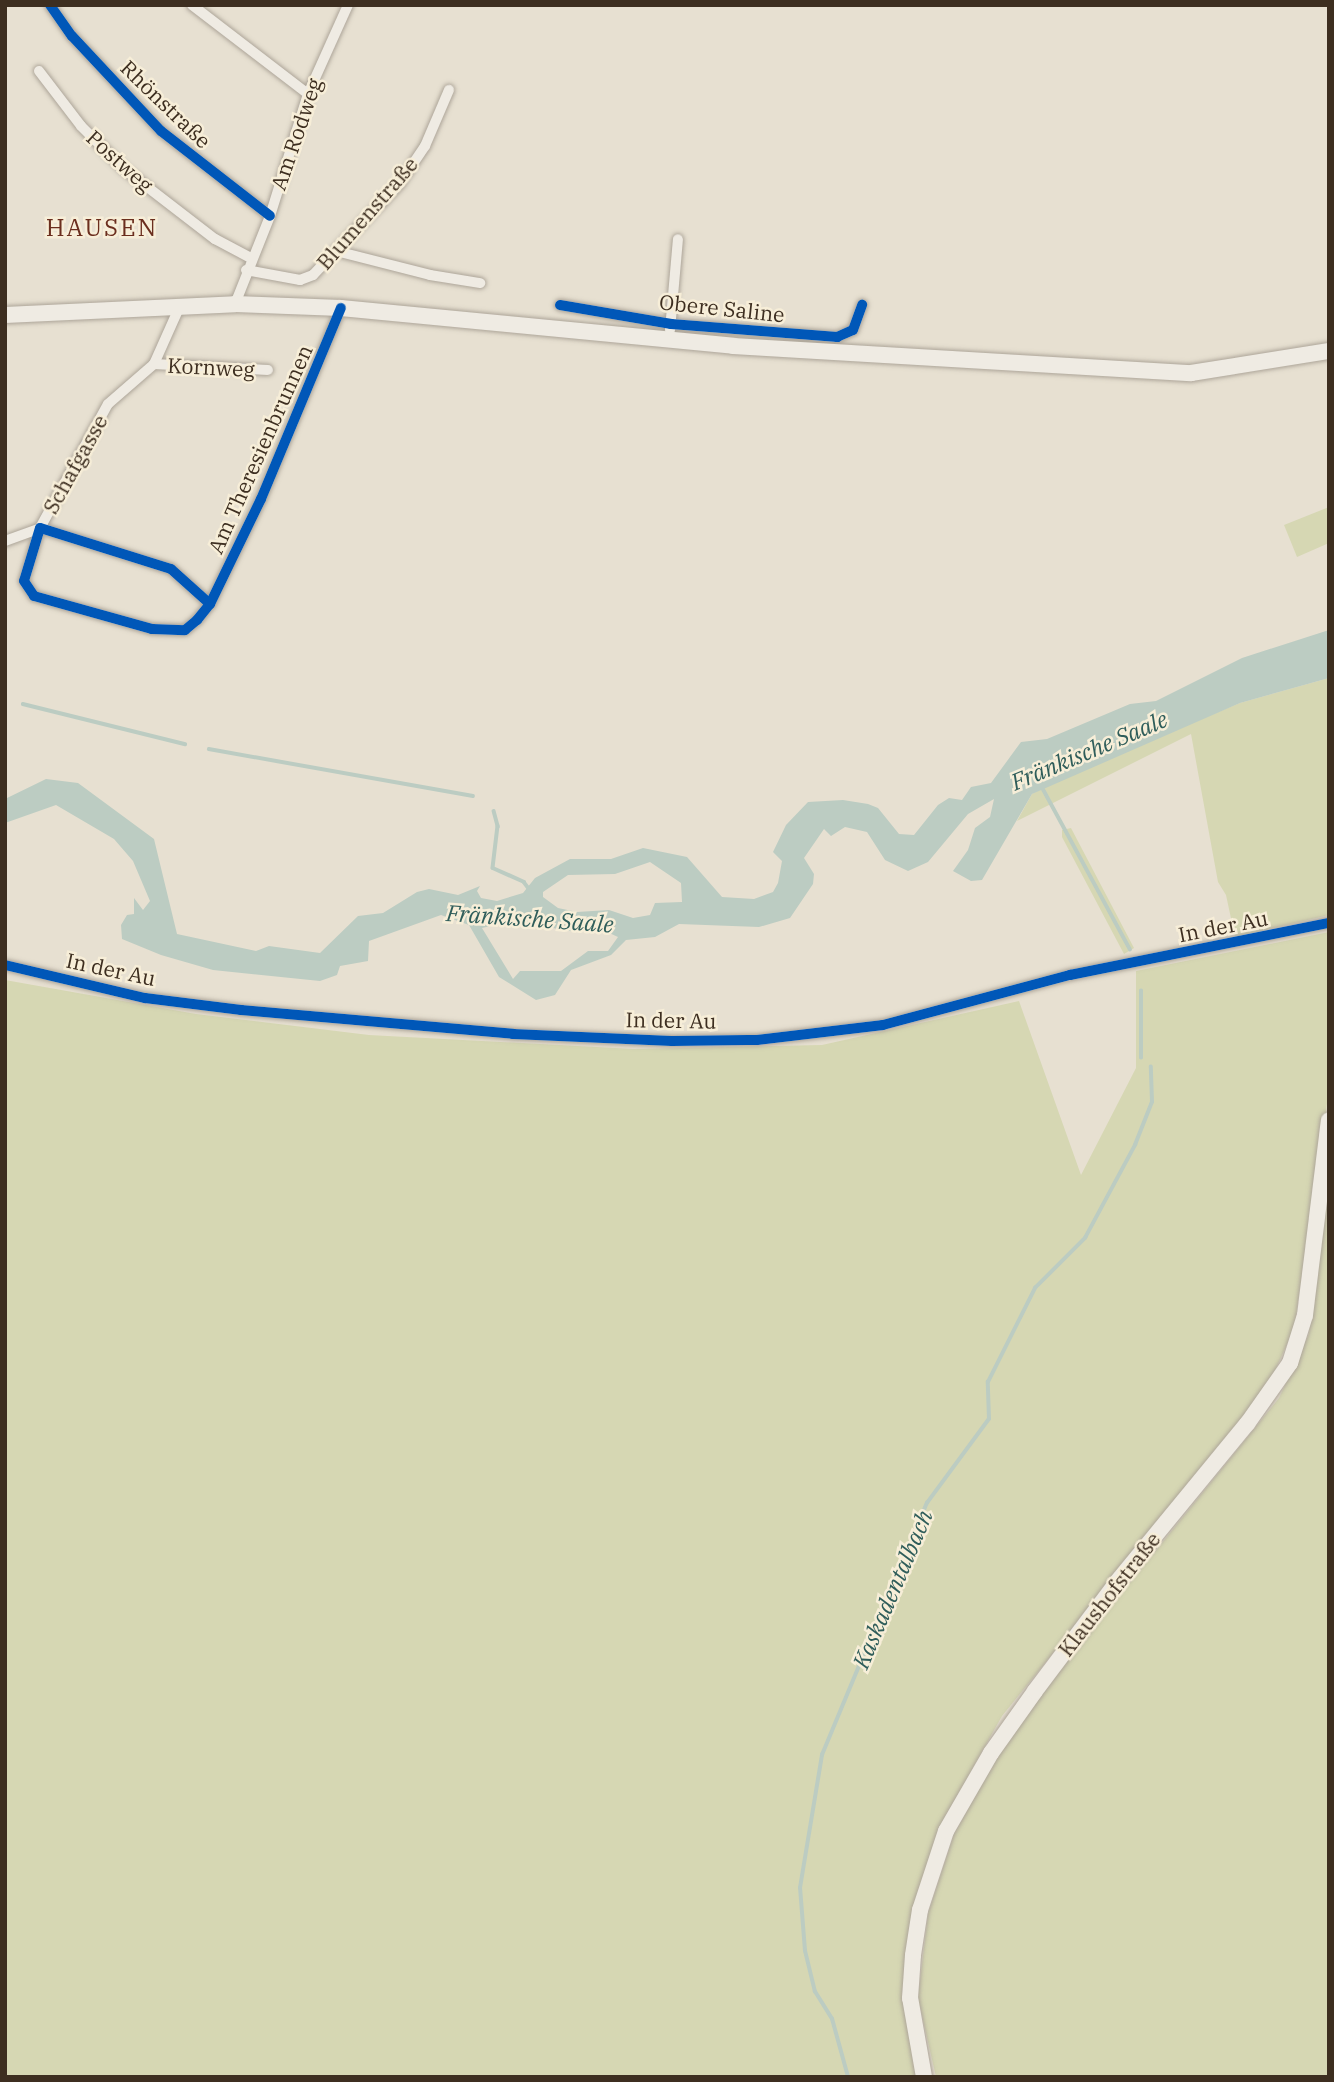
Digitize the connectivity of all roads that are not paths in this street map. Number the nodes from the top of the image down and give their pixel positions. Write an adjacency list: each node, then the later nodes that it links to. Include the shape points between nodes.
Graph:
1 (50, 5): 7 (street, Rhönstraße, via 72,36 161,131)
2 (192, 5): 6 (street)
3 (348, 5): 6 (street, Am Rodweg)
4 (39, 72): 10 (street, Postweg, via 80,126 124,169 215,239)
5 (449, 90): 9 (street, Blumenstraße, via 425,146 400,183)
6 (308, 94): 7 (street, Am Rodweg)
7 (270, 216): 10 (street, Am Rodweg)
8 (678, 239): 19 (street)
9 (336, 251): 11 (street, Blumenstraße, via 313,275 300,280); 12 (street)
10 (250, 258): 11 (street, Am Rodweg)
11 (246, 270): 13 (street, Am Rodweg)
12 (480, 283)
13 (235, 304): 15 (main road, Obere Saline); 17 (main road, Obere Saline)
14 (862, 305): 19 (street, Obere Saline, via 853,330 837,337)
15 (180, 306): 18 (main road, Obere Saline); 21 (street, Schafgasse)
16 (560, 306): 19 (street, Obere Saline)
17 (341, 308): 19 (main road, Obere Saline); 25 (street, Am Theresienbrunnen, via 305,401)
18 (5, 315)
19 (670, 332): 20 (main road, Obere Saline, via 1191,373)
20 (1329, 351)
21 (154, 364): 22 (street, Kornweg); 23 (street, Schafgasse, via 108,404)
22 (268, 370)
23 (40, 528): 24 (street, Schafgasse); 25 (street, via 171,569); 25 (street, Am Theresienbrunnen, via 24,581 34,596 163,629 184,630)
24 (5, 541)
25 (210, 604)
26 (1329, 923): 27 (street, In der Au, via 1070,975 883,1025 757,1040 513,1034 241,1010 145,998)
27 (5, 965)
28 (1329, 1119): 29 (main road, Klaushofstraße, via 1305,1315 1290,1363 1035,1691 991,1753 946,1831 920,1910 913,1955 910,1998)
29 (924, 2077)

